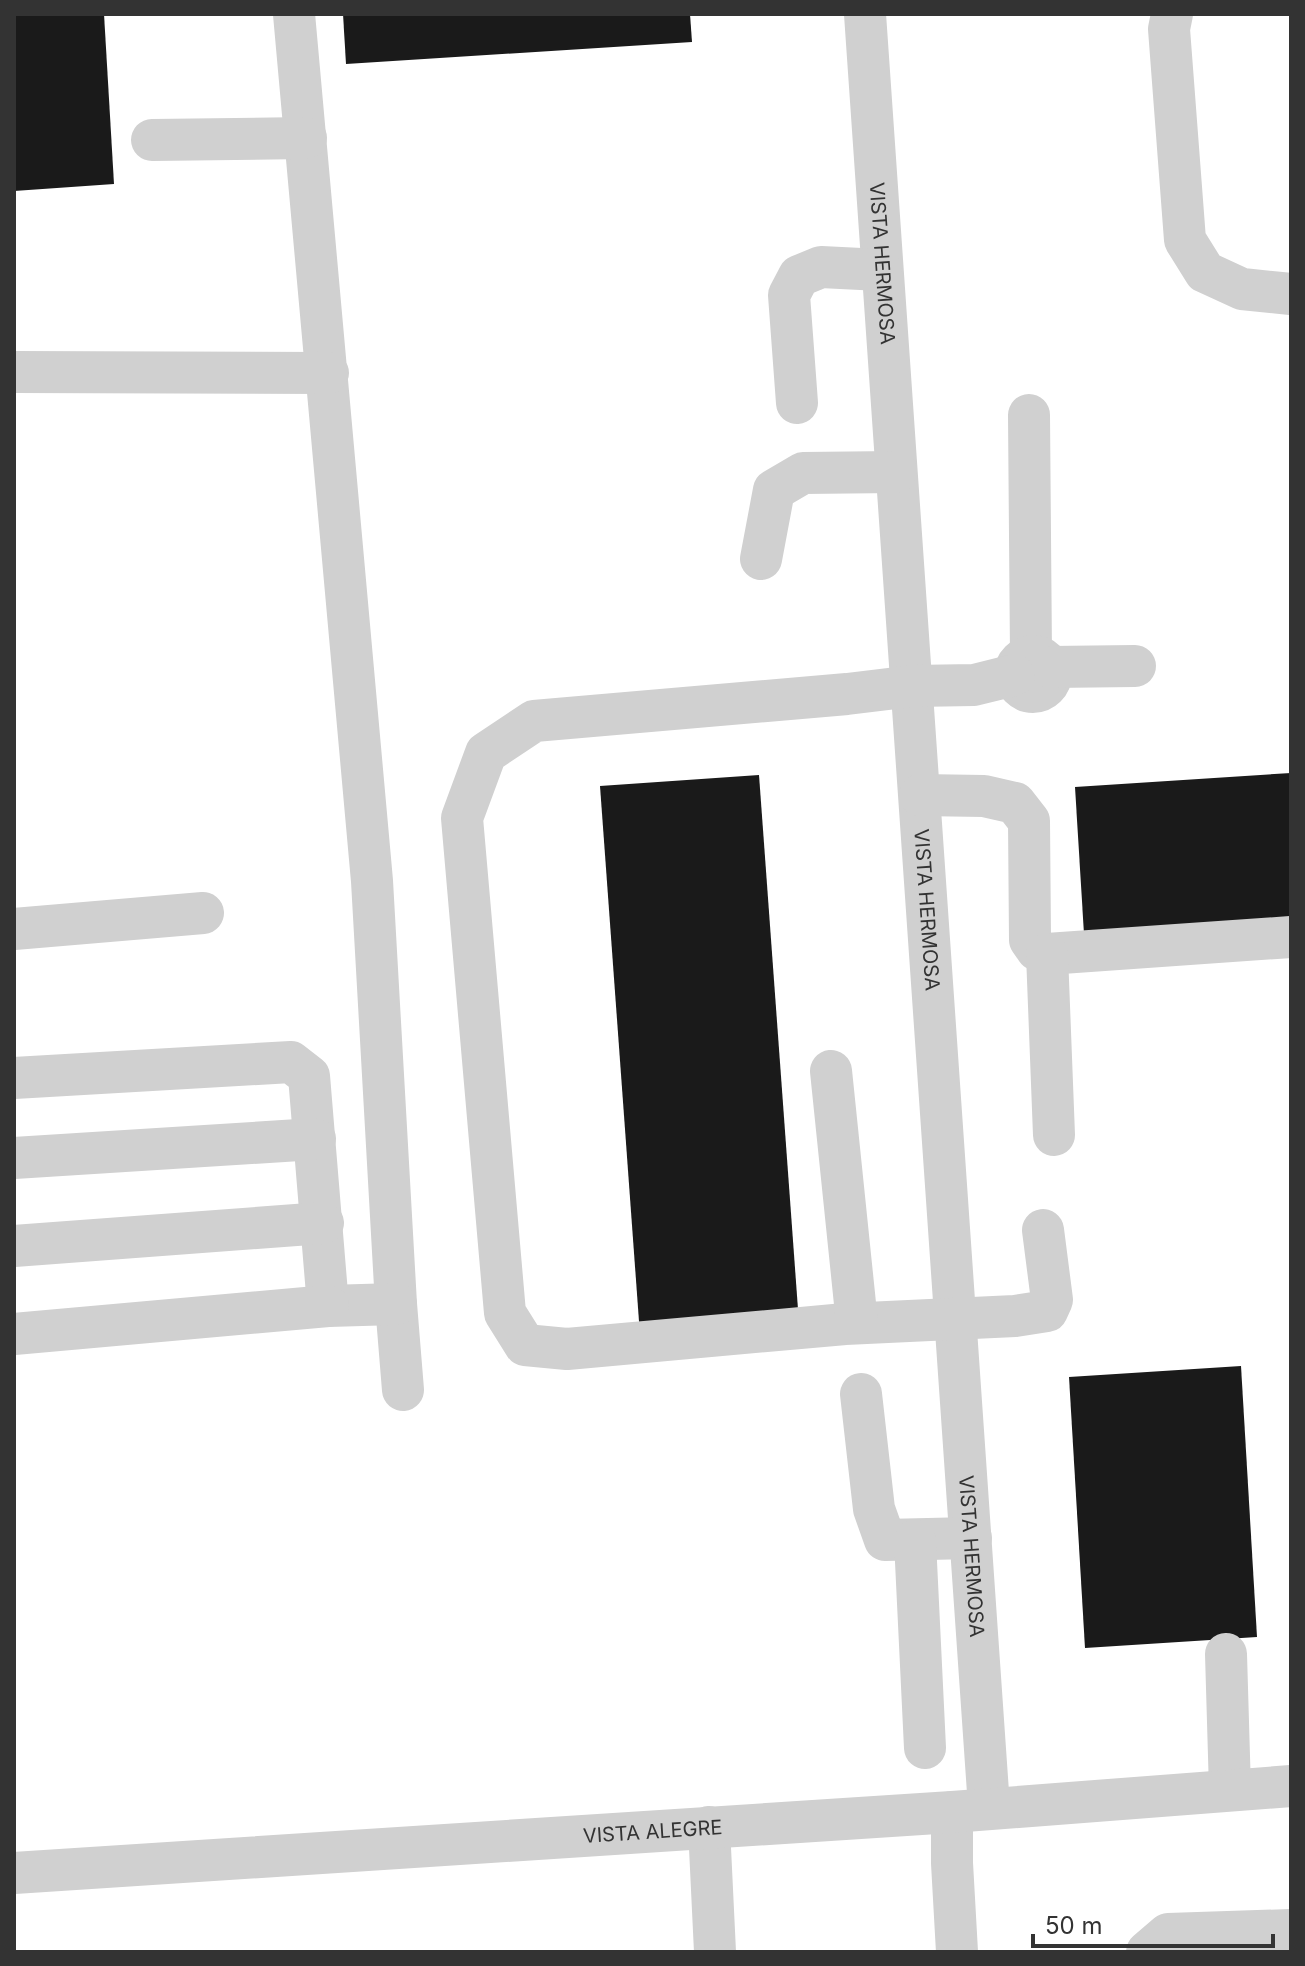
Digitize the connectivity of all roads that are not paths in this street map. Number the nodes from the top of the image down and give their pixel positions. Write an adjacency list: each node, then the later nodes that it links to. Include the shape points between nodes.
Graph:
1 (294, 14): 4 (street)
2 (865, 14): 6 (street, VISTA HERMOSA)
3 (1172, 14): 7 (street, via 1185,240 1205,272 1242,289)
4 (306, 138): 5 (street); 9 (street)
5 (152, 140)
6 (881, 270): 10 (street, via 821,267 799,276 789,295); 12 (street, VISTA HERMOSA)
7 (1291, 294)
8 (14, 372): 9 (street)
9 (328, 373): 30 (street, via 372,881)
10 (797, 403)
11 (1029, 415): 14 (street)
12 (896, 472): 13 (street, via 803,473 787,481 774,490); 16 (street, VISTA HERMOSA)
13 (761, 559)
14 (1032, 666): 15 (street); 16 (street, via 974,685)
15 (1135, 666)
16 (913, 686): 17 (street, VISTA HERMOSA); 33 (street, via 534,721 486,753 462,818 505,1313 525,1345 567,1349)
17 (920, 795): 21 (street, via 984,796 1015,803 1029,821 1030,940); 32 (street, VISTA HERMOSA)
18 (203, 913): 19 (street)
19 (14, 929)
20 (1291, 937): 21 (street)
21 (1047, 954): 24 (street)
22 (831, 1071): 33 (street)
23 (14, 1078): 25 (street, via 291,1062 309,1076)
24 (1054, 1135)
25 (315, 1139): 26 (street); 27 (street)
26 (14, 1158)
27 (323, 1223): 29 (street); 31 (street)
28 (1043, 1230): 32 (street, via 1052,1300 1047,1311)
29 (14, 1246)
30 (396, 1304): 31 (street); 35 (street)
31 (328, 1306): 34 (street)
32 (956, 1319): 33 (street); 37 (street, VISTA HERMOSA)
33 (857, 1323)
34 (14, 1334)
35 (403, 1390)
36 (861, 1394): 38 (street, via 880,1529 885,1540)
37 (971, 1538): 38 (street); 43 (street, VISTA HERMOSA)
38 (915, 1541): 40 (street)
39 (1226, 1654): 42 (street)
40 (925, 1748)
41 (1291, 1786): 42 (street, VISTA ALEGRE)
42 (1230, 1790): 43 (street, VISTA ALEGRE)
43 (971, 1809): 44 (street, VISTA ALEGRE); 48 (street, VISTA HERMOSA, via 952,1863)
44 (709, 1827): 45 (street, VISTA ALEGRE); 47 (street)
45 (14, 1873)
46 (1291, 1930): 49 (street, via 1168,1934)
47 (715, 1952)
48 (957, 1952)
49 (1147, 1952)

